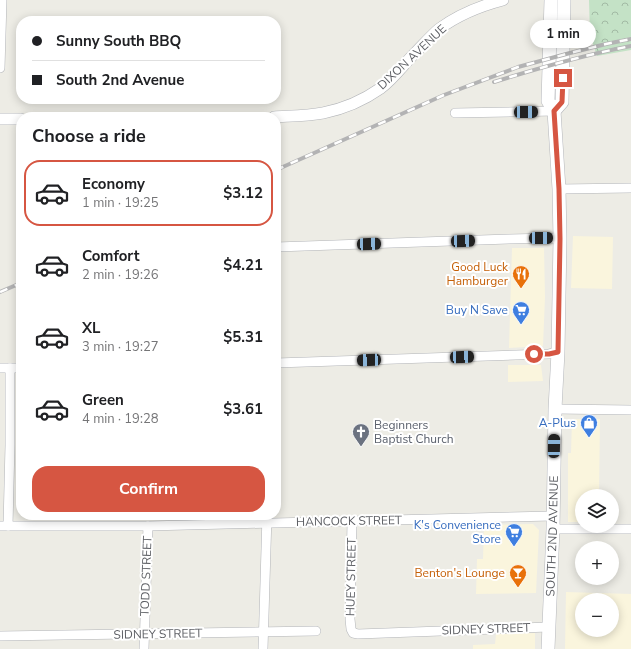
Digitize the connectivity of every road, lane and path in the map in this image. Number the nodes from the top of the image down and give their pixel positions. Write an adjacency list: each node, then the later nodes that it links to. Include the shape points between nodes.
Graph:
1 (2, 0): 5 (street)
2 (503, 0): 8 (street, DIXON AVENUE, via 462,15 439,30 400,71 382,87 362,99 323,113)
3 (551, 0): 6 (main road, SOUTH 2ND AVENUE, via 548,101)
4 (564, 0): 6 (main road, SOUTH 2ND AVENUE, via 562,102)
5 (0, 68)
6 (554, 111): 7 (street); 12 (main road, SOUTH 2ND AVENUE)
7 (455, 113)
8 (281, 117)
9 (0, 119): 10 (street)
10 (16, 119)
11 (631, 188): 12 (street)
12 (559, 189): 13 (main road, SOUTH 2ND AVENUE)
13 (560, 239): 14 (street); 15 (main road, SOUTH 2ND AVENUE)
14 (281, 247)
15 (558, 352): 16 (street); 20 (main road, SOUTH 2ND AVENUE)
16 (281, 363)
17 (0, 368): 18 (street)
18 (10, 368): 19 (street); 22 (street)
19 (16, 368)
20 (555, 409): 21 (street); 28 (main road, SOUTH 2ND AVENUE)
21 (631, 410)
22 (10, 445): 23 (street); 29 (street)
23 (0, 446)
24 (281, 519): 27 (street, HANCOCK STREET)
25 (250, 520): 30 (street, HANCOCK STREET)
26 (267, 520): 34 (street)
27 (352, 522): 28 (street, HANCOCK STREET); 35 (street, HUEY STREET, via 350,629)
28 (553, 522): 31 (street, HANCOCK STREET); 32 (main road, SOUTH 2ND AVENUE)
29 (4, 526): 30 (street, HANCOCK STREET)
30 (148, 526): 36 (street, TODD STREET)
31 (631, 529)
32 (548, 627): 35 (street, SIDNEY STREET); 40 (main road, SOUTH 2ND AVENUE)
33 (316, 631): 34 (street, SIDNEY STREET)
34 (263, 632): 36 (street, SIDNEY STREET); 39 (street)
35 (353, 633)
36 (145, 634): 37 (street, SIDNEY STREET); 38 (street, TODD STREET)
37 (0, 636)
38 (144, 649)
39 (263, 649)
40 (548, 649)

